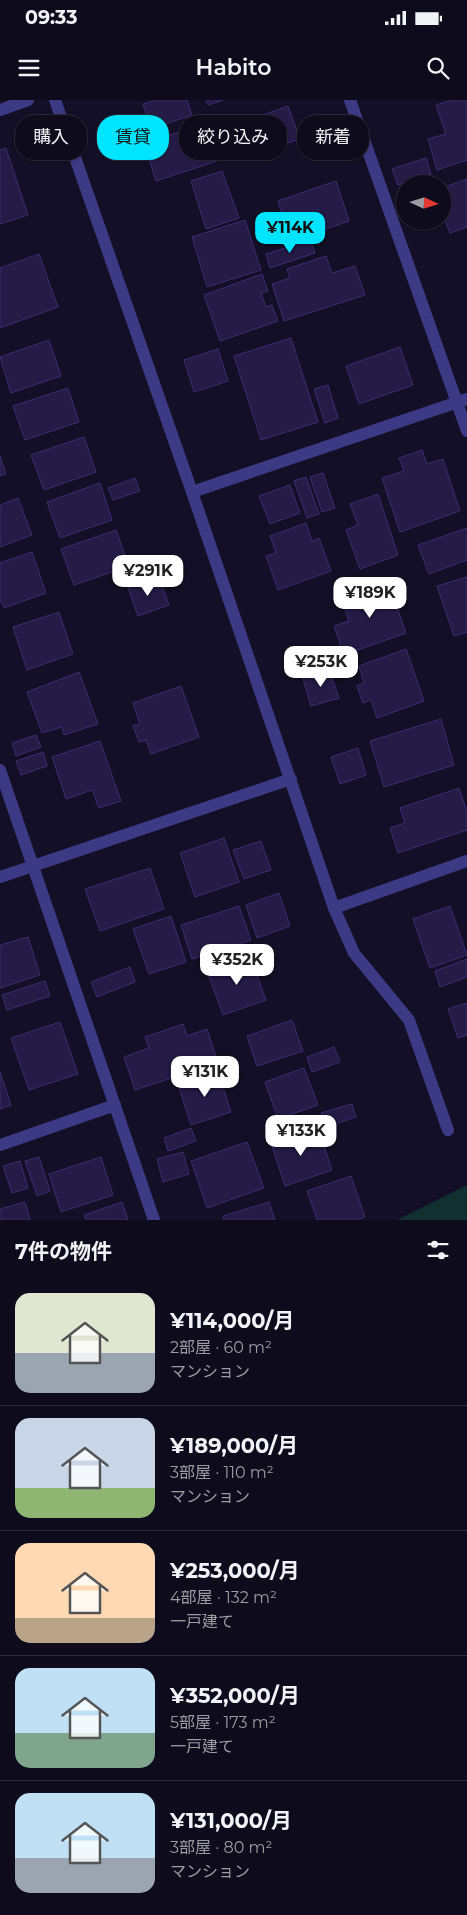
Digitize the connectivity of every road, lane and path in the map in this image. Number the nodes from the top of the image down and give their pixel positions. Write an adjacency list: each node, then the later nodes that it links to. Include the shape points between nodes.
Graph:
1 (28, 100): 4 (street)
2 (55, 100): 7 (street)
3 (350, 100): 5 (street)
4 (0, 110)
5 (462, 400): 6 (street); 7 (street)
6 (467, 431)
7 (192, 492): 9 (street)
8 (0, 770): 11 (street)
9 (291, 779): 11 (street); 13 (street)
10 (467, 861): 13 (street)
11 (34, 866): 12 (street); 14 (street)
12 (0, 877)
13 (334, 908): 15 (street, via 354,953 409,1020)
14 (115, 1105): 16 (street); 17 (street)
15 (448, 1130)
16 (0, 1145)
17 (154, 1220)

